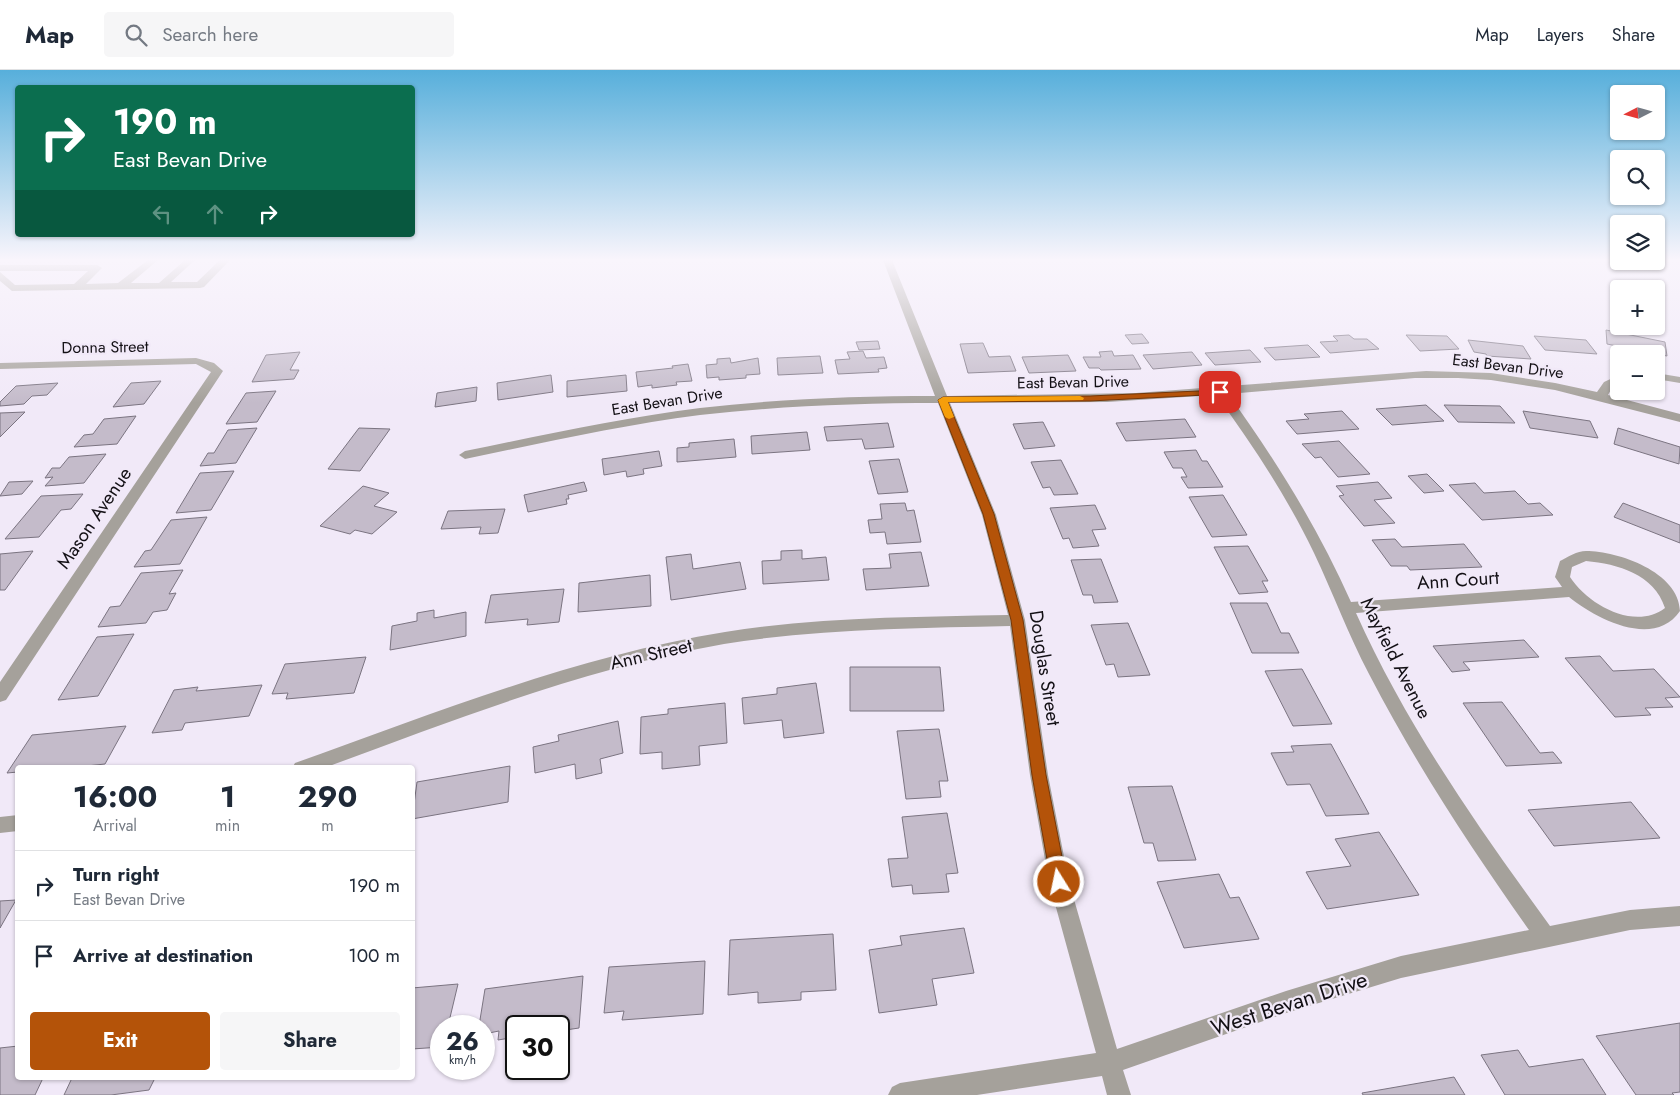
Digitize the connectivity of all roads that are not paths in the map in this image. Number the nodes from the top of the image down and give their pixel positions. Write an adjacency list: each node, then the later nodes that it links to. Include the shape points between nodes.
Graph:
1 (907, 308): 9 (street, Douglas Street)
2 (210, 364): 3 (street, Donna Street); 15 (street, Mason Avenue, via 217,371)
3 (0, 366)
4 (1665, 378): 5 (street)
5 (1680, 380)
6 (1610, 383): 8 (street)
7 (1220, 392): 8 (street, East Bevan Drive, via 1426,374 1482,376); 9 (street, East Bevan Drive, via 1107,398); 13 (street, Mayfield Avenue, via 1282,482)
8 (1601, 396): 10 (street, East Bevan Drive)
9 (943, 400): 11 (street, East Bevan Drive, via 734,408 661,416); 14 (street, Douglas Street, via 988,514)
10 (1680, 418)
11 (465, 455)
12 (1570, 592): 12 (street, via 1602,613 1641,624 1657,623 1668,618 1673,610 1672,599 1651,577 1635,568 1600,557 1572,558 1564,564 1560,571); 13 (street, Ann Court)
13 (1348, 608): 20 (street, Mayfield Avenue, via 1376,671 1474,838)
14 (1017, 620): 16 (street, Ann Street, via 822,628 708,642 615,662 508,695); 21 (street, Douglas Street, via 1039,775 1059,882)
15 (0, 695)
16 (310, 765)
17 (15, 823): 18 (street)
18 (0, 825)
19 (1680, 916): 20 (street, West Bevan Drive, via 1630,920)
20 (1545, 936): 21 (street, West Bevan Drive, via 1401,967 1286,1002)
21 (1110, 1063): 22 (street, West Bevan Drive); 23 (street, Douglas Street)
22 (900, 1095)
23 (1119, 1095)

